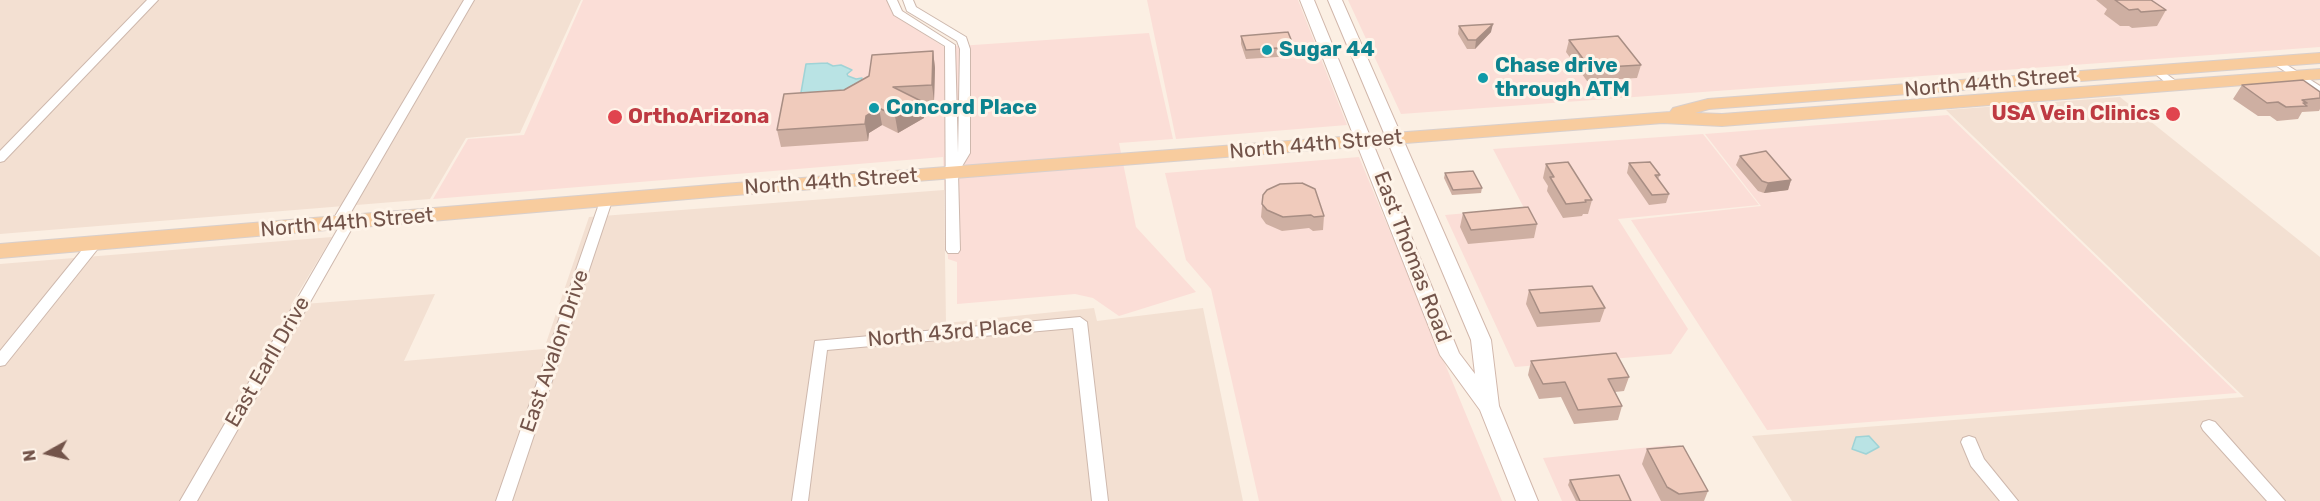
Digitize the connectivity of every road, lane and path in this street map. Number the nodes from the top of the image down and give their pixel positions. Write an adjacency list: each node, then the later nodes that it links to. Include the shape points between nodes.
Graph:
1 (153, 0): 19 (street)
2 (469, 0): 22 (street, East Earll Drive)
3 (892, 0): 20 (street, via 898,13 950,45)
4 (908, 0): 20 (street, via 911,9 962,39 965,50 964,153)
5 (1307, 0): 8 (main road, East Thomas Road)
6 (1320, 0): 8 (main road)
7 (1335, 0): 17 (main road, East Thomas Road)
8 (1316, 22): 18 (main road, East Thomas Road)
9 (2320, 58): 10 (main road, North 44th Street)
10 (2276, 61): 11 (main road, North 44th Street); 13 (street)
11 (2157, 70): 14 (street); 16 (main road, North 44th Street, via 1708,104)
12 (2320, 74): 13 (main road, North 44th Street)
13 (2298, 76): 14 (main road, North 44th Street); 15 (street)
14 (2176, 86): 16 (main road, North 44th Street, via 1722,120)
15 (2320, 91)
16 (1663, 117): 17 (main road, North 44th Street)
17 (1394, 138): 18 (main road, North 44th Street); 27 (main road, East Thomas Road, via 1481,340)
18 (1364, 141): 20 (main road, North 44th Street); 27 (main road, East Thomas Road, via 1450,355)
19 (0, 158)
20 (952, 173): 21 (main road, North 44th Street); 24 (street)
21 (606, 201): 22 (main road, North 44th Street); 31 (street, East Avalon Drive)
22 (343, 223): 23 (main road, North 44th Street); 30 (street, East Earll Drive)
23 (95, 243): 25 (main road, North 44th Street); 26 (street)
24 (953, 250)
25 (0, 251)
26 (0, 361)
27 (1489, 407): 34 (main road, East Thomas Road)
28 (2209, 426): 36 (street)
29 (1969, 442): 35 (street, via 1977,462)
30 (188, 501)
31 (504, 501)
32 (800, 501): 33 (street, North 43rd Place, via 820,345 1080,322)
33 (1100, 501)
34 (1527, 501)
35 (2010, 501)
36 (2277, 501)

